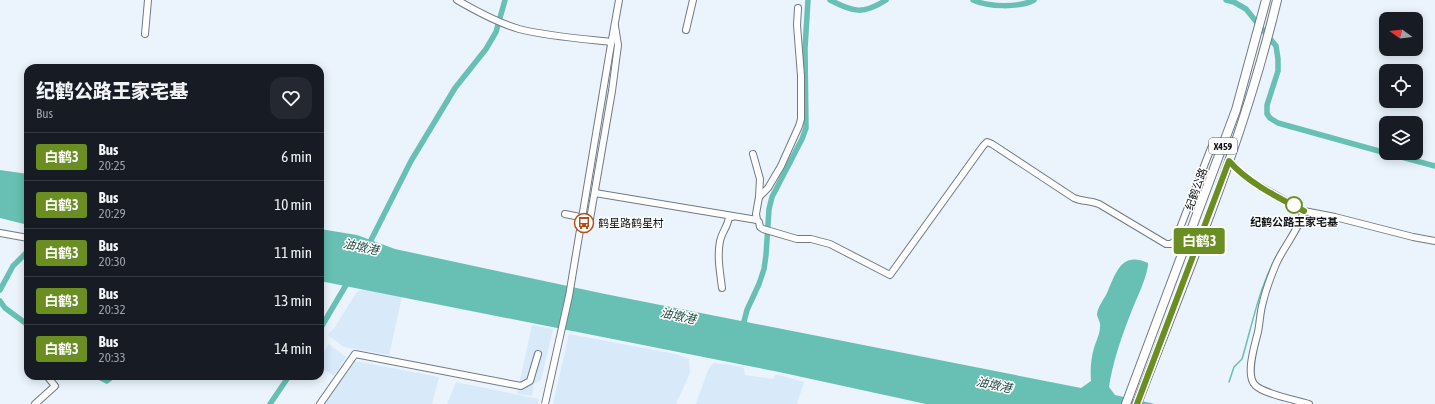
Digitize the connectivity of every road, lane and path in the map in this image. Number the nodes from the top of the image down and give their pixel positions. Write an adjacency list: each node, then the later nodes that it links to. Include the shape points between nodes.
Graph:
1 (148, 0): 10 (street)
2 (457, 0): 11 (street, via 511,26 541,33)
3 (619, 0): 8 (street)
4 (692, 0): 9 (street)
5 (1266, 0): 12 (main road, 纪鹤公路 / X459, via 1236,110)
6 (1277, 0): 14 (main road, 纪鹤公路 / X459, via 1264,52)
7 (798, 8): 16 (street, via 801,119 781,166 768,188)
8 (615, 26): 11 (street); 15 (street, via 618,45)
9 (686, 30)
10 (145, 34)
11 (612, 42): 29 (street, bridge, via 569,296)
12 (1223, 146): 20 (street, via 1215,143 1211,148 1172,244 1166,244 1099,204 1079,201 987,142 890,275 830,244 763,229); 30 (main road, 纪鹤公路 / X459)
13 (753, 154): 16 (street, via 760,179)
14 (1229, 161): 17 (street, via 1256,184); 31 (main road, 纪鹤公路 / X459)
15 (595, 193): 18 (street, via 590,219); 19 (street)
16 (759, 197): 20 (street)
17 (1304, 211): 23 (street); 32 (street, via 1301,221 1276,263 1267,287 1251,363 1251,378 1256,387 1263,391)
18 (565, 214)
19 (732, 217): 20 (street); 24 (street, via 729,217 720,241 719,268)
20 (757, 220)
21 (0, 233): 22 (street)
22 (24, 237)
23 (1435, 241)
24 (722, 288)
25 (538, 354): 28 (street, via 530,381 521,386 355,354)
26 (50, 380): 27 (street, via 55,386)
27 (35, 404)
28 (320, 404)
29 (545, 404)
30 (1126, 404)
31 (1137, 404)
32 (1309, 404)

